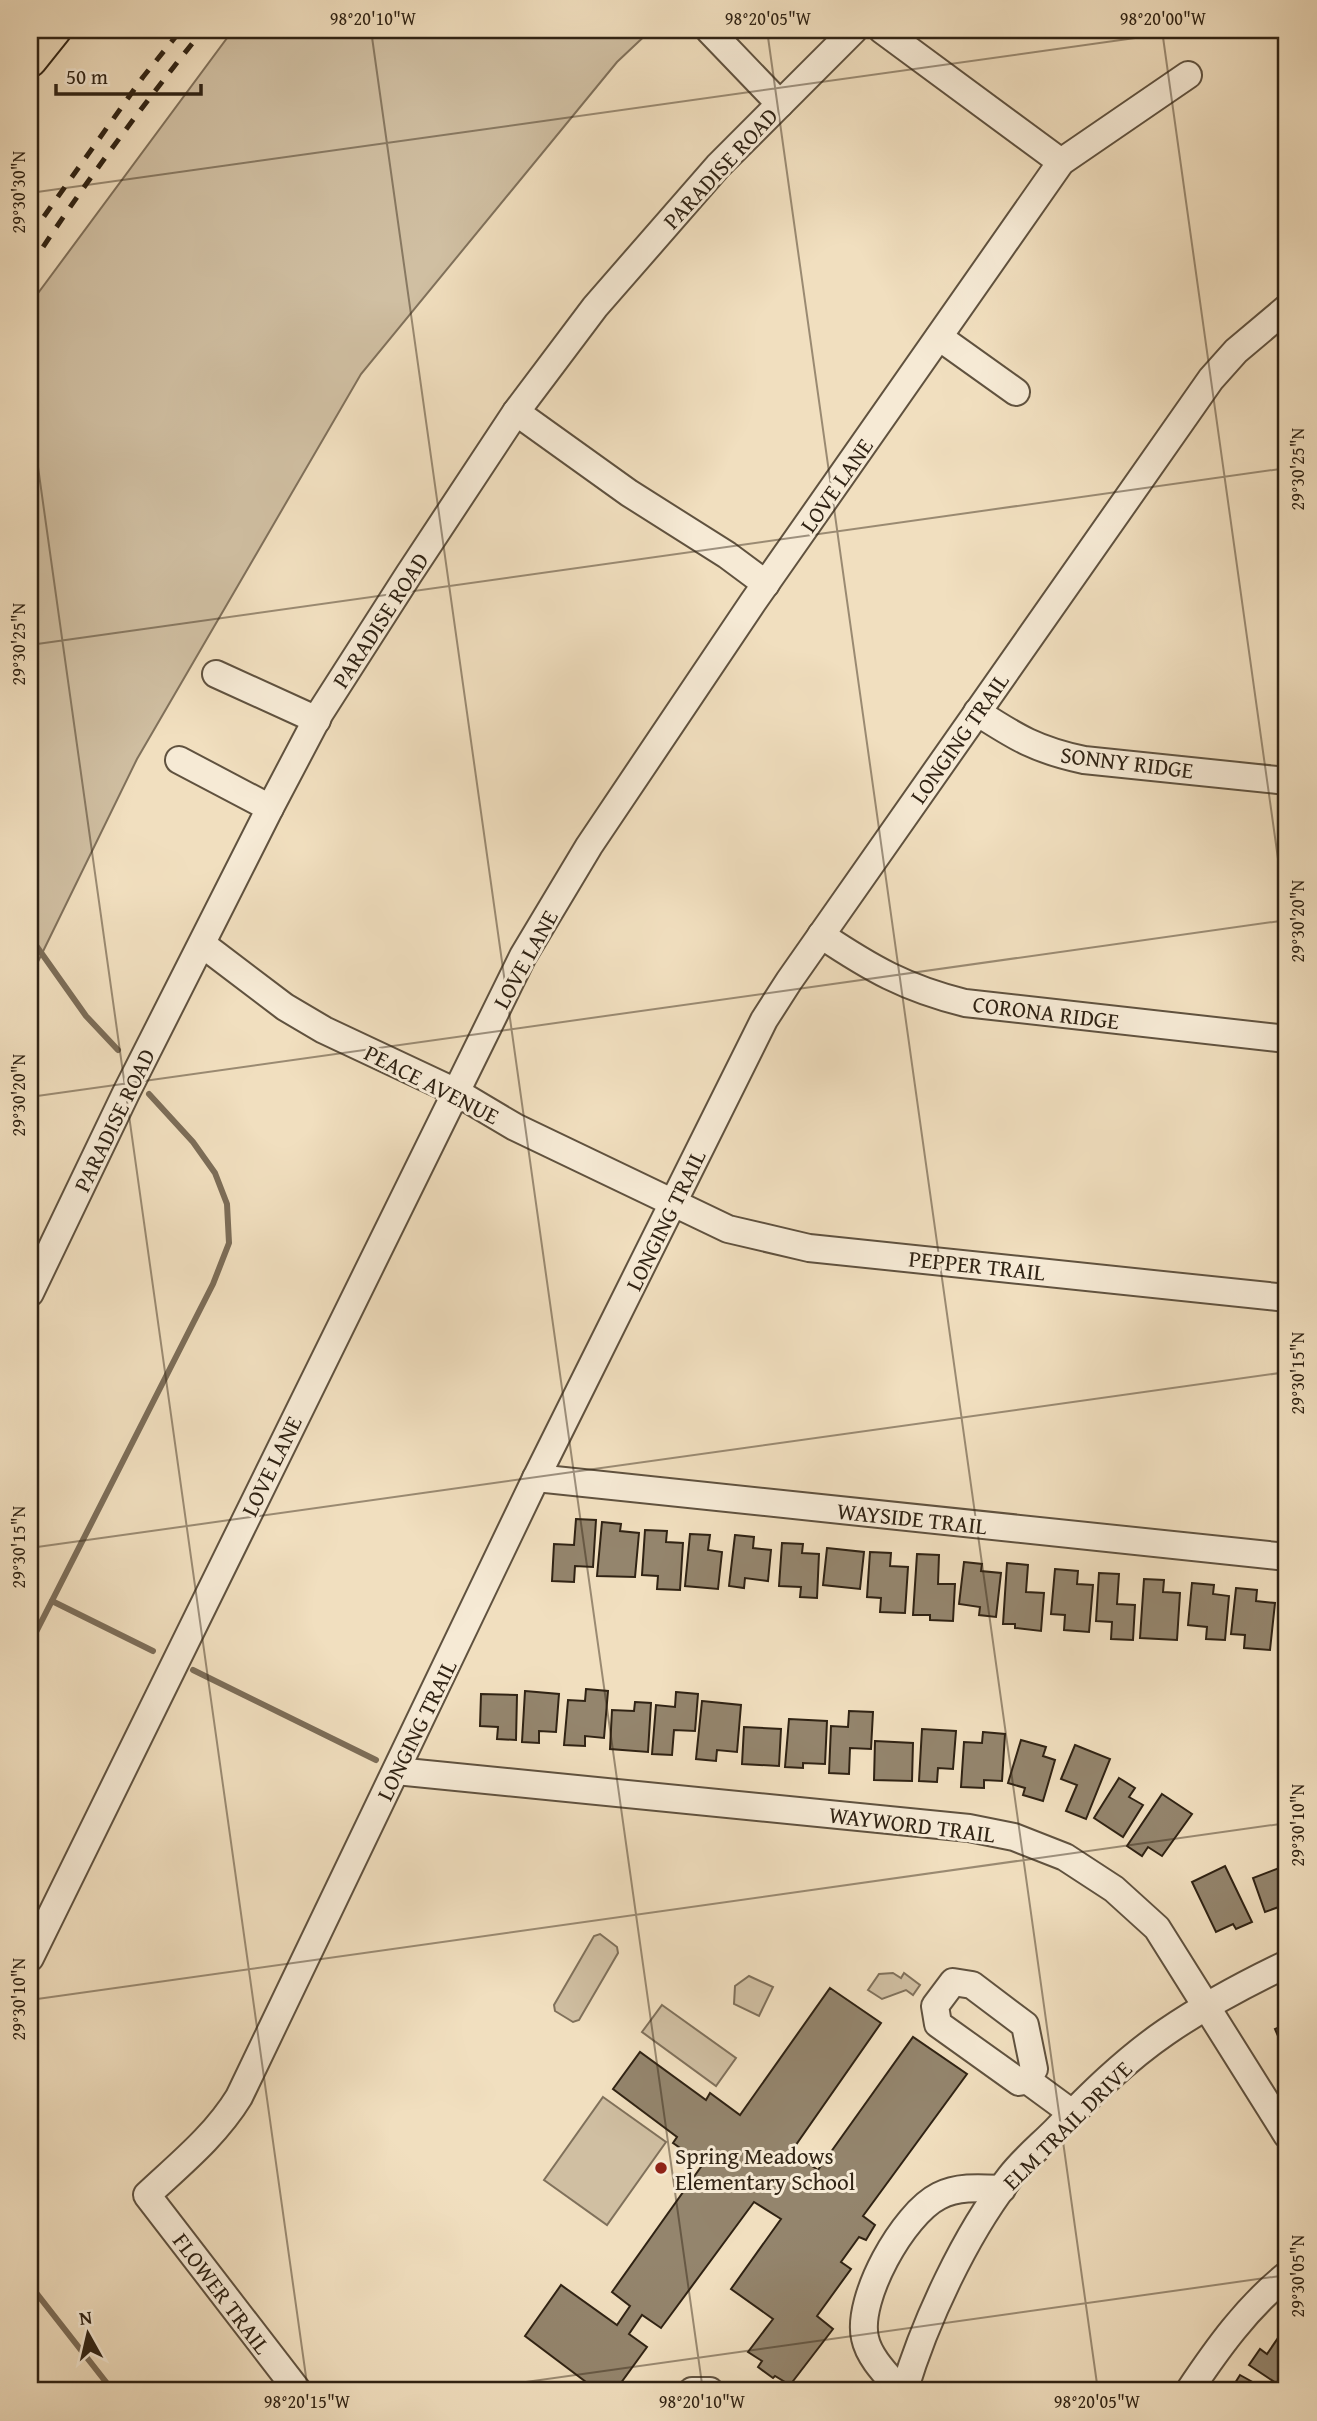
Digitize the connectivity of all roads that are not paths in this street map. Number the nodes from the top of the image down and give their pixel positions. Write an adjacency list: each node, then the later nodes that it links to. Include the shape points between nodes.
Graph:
1 (54, 30): 5 (main road)
2 (709, 30): 7 (street)
3 (854, 30): 7 (street, PARADISE ROAD)
4 (883, 30): 8 (street)
5 (30, 60)
6 (1188, 75): 8 (street, LOVE LANE)
7 (780, 104): 12 (street, PARADISE ROAD, via 718,166 595,307)
8 (1061, 162): 10 (street, LOVE LANE)
9 (1287, 308): 15 (street, LONGING TRAIL, via 1211,379)
10 (939, 337): 11 (street); 13 (street, LOVE LANE)
11 (1016, 392)
12 (516, 412): 13 (street); 16 (street, PARADISE ROAD)
13 (766, 584): 23 (street, LOVE LANE, via 589,846 523,956)
14 (216, 674): 16 (street)
15 (977, 712): 18 (street, SONNY RIDGE, via 1051,753); 20 (street, LONGING TRAIL)
16 (317, 720): 19 (street, PARADISE ROAD)
17 (179, 760): 19 (street)
18 (1287, 781)
19 (270, 808): 21 (street, PARADISE ROAD)
20 (821, 934): 22 (street, CORONA RIDGE, via 903,984 965,1003); 24 (street, LONGING TRAIL, via 764,1020)
21 (202, 944): 23 (street, PEACE AVENUE, via 285,1007 324,1030); 25 (street, PARADISE ROAD)
22 (1287, 1039)
23 (456, 1092): 24 (street, PEACE AVENUE, via 515,1128); 30 (street, LOVE LANE)
24 (673, 1203): 26 (street, PEPPER TRAIL, via 728,1229 809,1248); 27 (street, LONGING TRAIL)
25 (30, 1293)
26 (1287, 1298)
27 (536, 1478): 28 (street, WAYSIDE TRAIL); 29 (street, LONGING TRAIL)
28 (1287, 1557)
29 (396, 1771): 32 (street, WAYWORD TRAIL, via 969,1828 1014,1837 1065,1857 1114,1889 1157,1928); 37 (street, LONGING TRAIL, via 239,2098 208,2138)
30 (30, 1958)
31 (1287, 1964): 32 (street, ELM TRAIL DRIVE)
32 (1207, 2007): 34 (street, ELM TRAIL DRIVE, via 1122,2065); 35 (street, WAYWORD TRAIL)
33 (1027, 2080): 34 (street)
34 (1072, 2113): 36 (street, ELM TRAIL DRIVE)
35 (1287, 2135)
36 (1002, 2189): 42 (street, ELM TRAIL DRIVE, via 938,2302); 42 (street, via 960,2189 937,2196 901,2232 879,2273 864,2311 865,2338 872,2355)
37 (147, 2195): 39 (street, FLOWER TRAIL)
38 (1287, 2275): 43 (street, via 1244,2316)
39 (298, 2391)
40 (692, 2391): 41 (street)
41 (710, 2391)
42 (902, 2391)
43 (1189, 2391)

